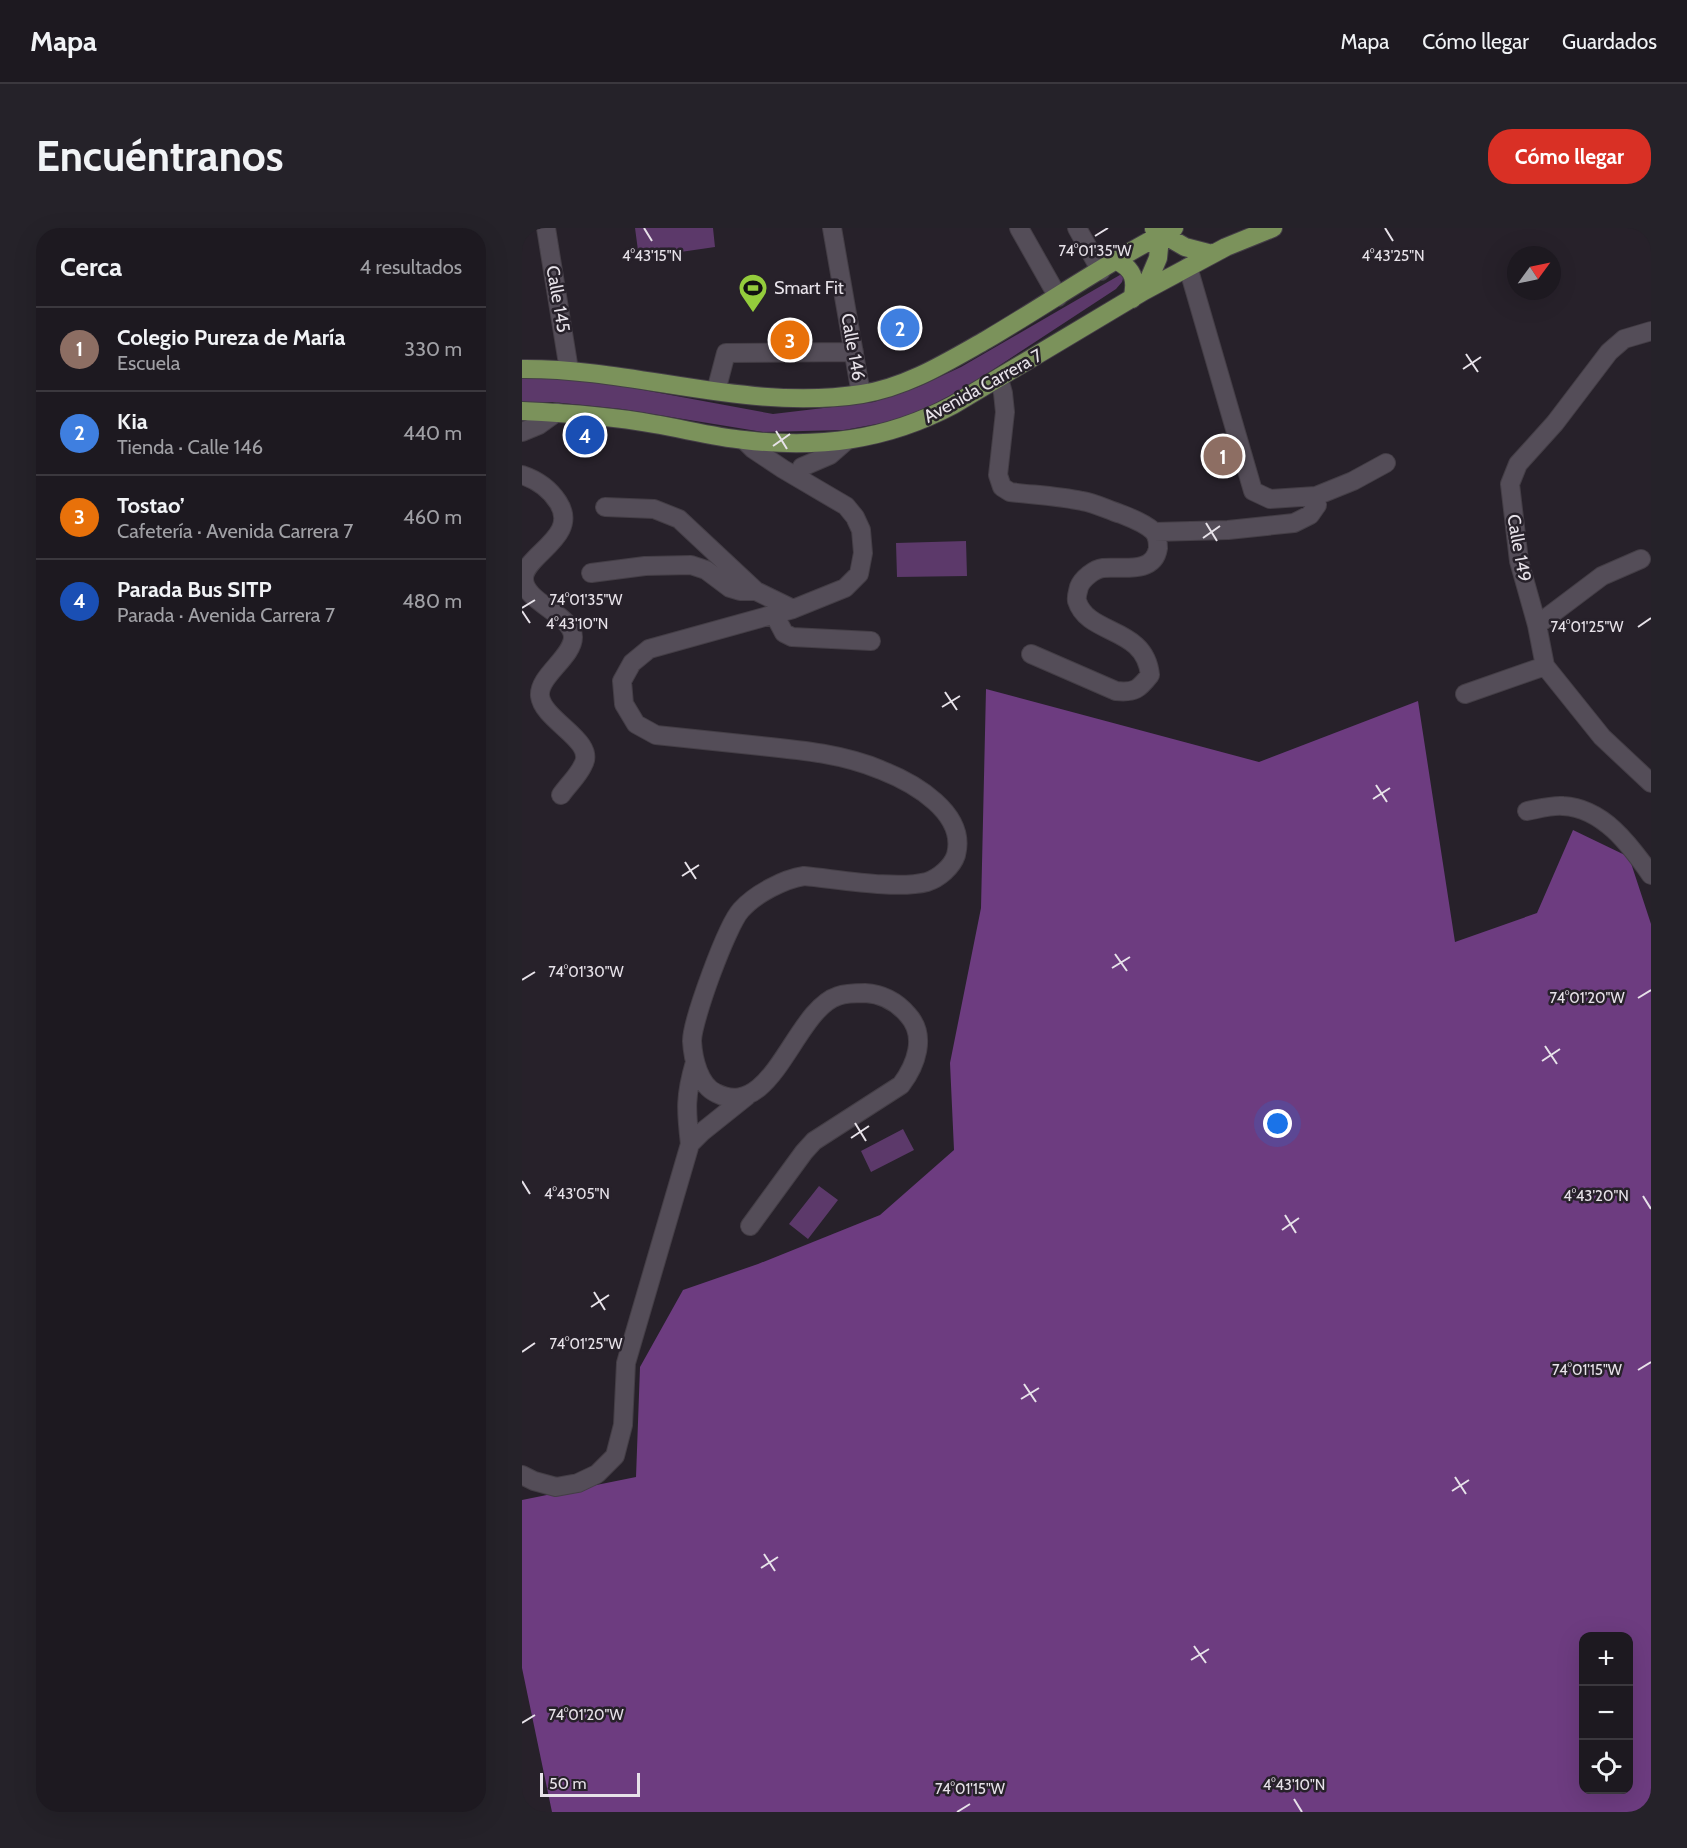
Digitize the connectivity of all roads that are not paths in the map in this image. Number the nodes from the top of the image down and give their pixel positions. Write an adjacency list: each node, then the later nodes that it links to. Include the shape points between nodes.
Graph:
1 (546, 228): 18 (street, Calle 145)
2 (832, 228): 16 (street, Calle 146)
3 (1019, 228): 14 (street)
4 (1077, 228): 12 (street)
5 (1144, 228): 8 (main road)
6 (1273, 228): 9 (main road, Avenida Carrera 7)
7 (1163, 230): 8 (main road); 9 (main road, via 1185,247); 13 (main road, via 1154,269)
8 (1140, 246): 10 (main road)
9 (1212, 254): 11 (main road, Avenida Carrera 7)
10 (1117, 261): 12 (main road); 13 (main road, via 1131,271)
11 (1188, 267): 13 (main road, Avenida Carrera 7); 30 (street, via 1253,491 1270,499)
12 (1101, 271): 14 (main road)
13 (1138, 295): 19 (main road, Avenida Carrera 7)
14 (1058, 297): 21 (main road, via 925,374)
15 (1651, 331): 38 (street, Calle 149, via 1624,339 1609,352 1514,470 1510,491 1519,561)
16 (854, 352): 20 (street, via 726,353); 21 (street, Calle 146)
17 (522, 369): 18 (main road)
18 (569, 370): 20 (main road)
19 (999, 379): 26 (main road, Avenida Carrera 7, via 918,422 885,434); 32 (street, via 1005,412 998,475 1002,487 1010,492 1084,501 1133,519)
20 (716, 392): 21 (main road, via 761,398)
21 (861, 394)
22 (522, 411): 23 (main road, Avenida Carrera 7)
23 (556, 412): 24 (street); 25 (main road, Avenida Carrera 7, via 652,423)
24 (522, 432)
25 (744, 440): 26 (main road, Avenida Carrera 7); 29 (street, via 775,465)
26 (846, 441): 29 (street, via 830,455 802,466 800,475)
27 (1386, 463): 30 (street)
28 (522, 475): 44 (street, via 552,493 564,516 562,526 526,570 524,580 529,591 569,626 573,635 571,645 540,693 542,704 580,743 586,757)
29 (804, 481): 36 (street, via 846,506 861,530 863,553 859,574 845,588)
30 (1316, 496): 32 (street, via 1317,505 1310,515 1294,523)
31 (605, 507): 35 (street, via 654,509 679,519)
32 (1154, 532): 40 (street, via 1158,540 1154,557 1128,570 1102,568 1081,583 1077,595 1090,620 1124,636 1146,657 1150,675 1142,685 1131,692 1116,690)
33 (1641, 559): 38 (street, via 1602,576)
34 (591, 573): 35 (street, via 691,565 706,570 730,588)
35 (756, 591): 36 (street)
36 (793, 609): 37 (street)
37 (774, 615): 39 (street, via 784,633 792,637); 47 (street, via 649,650 632,663 622,681 624,704 636,724 656,735 810,751 880,769 911,783 938,805 953,824 959,844 954,860 942,874 928,881 906,885 788,878 747,904 734,918 706,988 692,1040)
38 (1537, 625): 41 (street, Calle 149)
39 (871, 642)
40 (1031, 654)
41 (1545, 666): 42 (street); 43 (street, Calle 149, via 1602,737)
42 (1465, 694)
43 (1651, 783)
44 (561, 795)
45 (1527, 812): 46 (street, via 1562,805 1582,809 1613,828)
46 (1651, 875)
47 (695, 1062): 48 (street, via 706,1085 716,1093); 49 (street, via 687,1089)
48 (747, 1096): 49 (street); 50 (street, via 774,1071 802,1026 836,996 855,993 885,998 909,1016 916,1030 919,1052 901,1085 814,1141)
49 (690, 1144): 51 (street, via 626,1363 623,1425 615,1456 597,1474 578,1483 556,1486)
50 (750, 1226)
51 (522, 1475)

